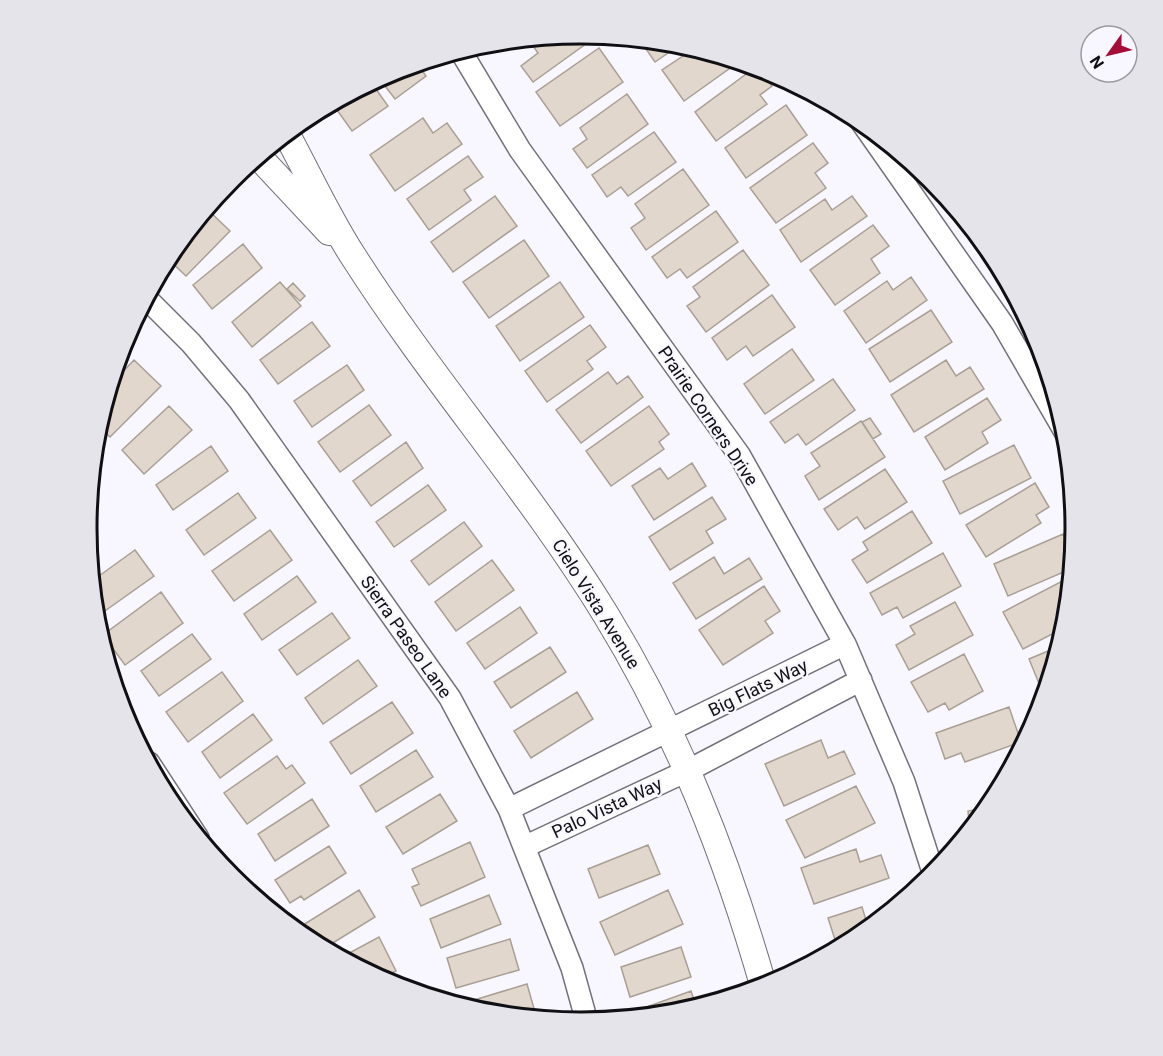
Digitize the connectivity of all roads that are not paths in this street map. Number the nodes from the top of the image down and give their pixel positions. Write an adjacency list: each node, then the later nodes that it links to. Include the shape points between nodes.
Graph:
1 (465, 58): 8 (street, Prairie Corners Drive, via 520,150 740,456)
2 (291, 141): 5 (street, Cielo Vista Avenue)
3 (878, 146): 7 (street, via 1002,323)
4 (264, 162): 5 (street, Cielo Vista Avenue)
5 (354, 258): 10 (street, Cielo Vista Avenue, via 571,561 638,669)
6 (152, 304): 12 (street, Sierra Paseo Lane, via 239,400 280,458 450,699)
7 (1050, 405)
8 (845, 644): 9 (street, Prairie Corners Drive); 10 (street, Big Flats Way)
9 (861, 680): 11 (street); 14 (street, Prairie Corners Drive, via 904,782)
10 (670, 732): 11 (street, Cielo Vista Avenue); 12 (street)
11 (689, 770): 13 (street, Palo Vista Way); 15 (street, Cielo Vista Avenue, via 718,843)
12 (509, 809): 13 (street, Sierra Paseo Lane)
13 (524, 848): 16 (street, Sierra Paseo Lane, via 572,968)
14 (930, 864)
15 (761, 978)
16 (584, 1012)

